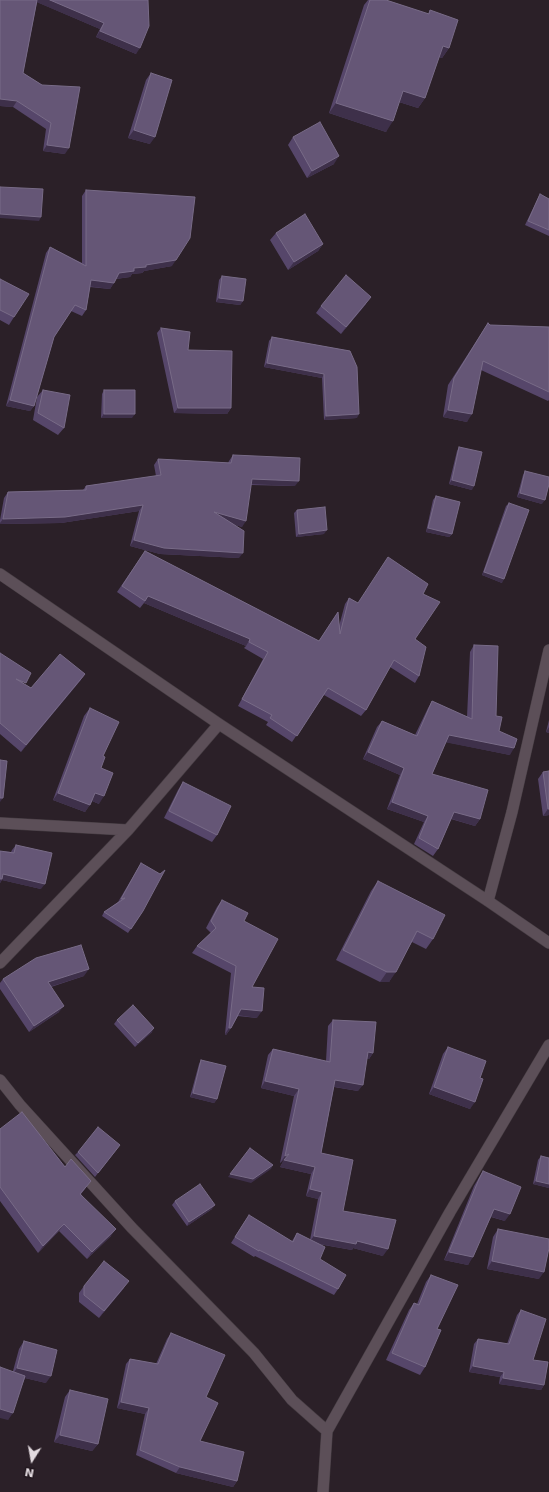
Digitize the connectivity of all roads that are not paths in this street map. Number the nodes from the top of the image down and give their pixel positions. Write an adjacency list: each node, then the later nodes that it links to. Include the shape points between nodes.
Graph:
1 (0, 574): 3 (street)
2 (549, 650): 6 (street, via 512,812)
3 (219, 724): 5 (street); 6 (street)
4 (0, 823): 5 (street)
5 (128, 830): 8 (street)
6 (488, 901): 7 (street)
7 (549, 943)
8 (0, 963)
9 (549, 1044): 11 (street, via 450,1212)
10 (0, 1080): 11 (street, via 132,1228 254,1353 292,1400)
11 (327, 1431): 12 (street)
12 (323, 1492)

